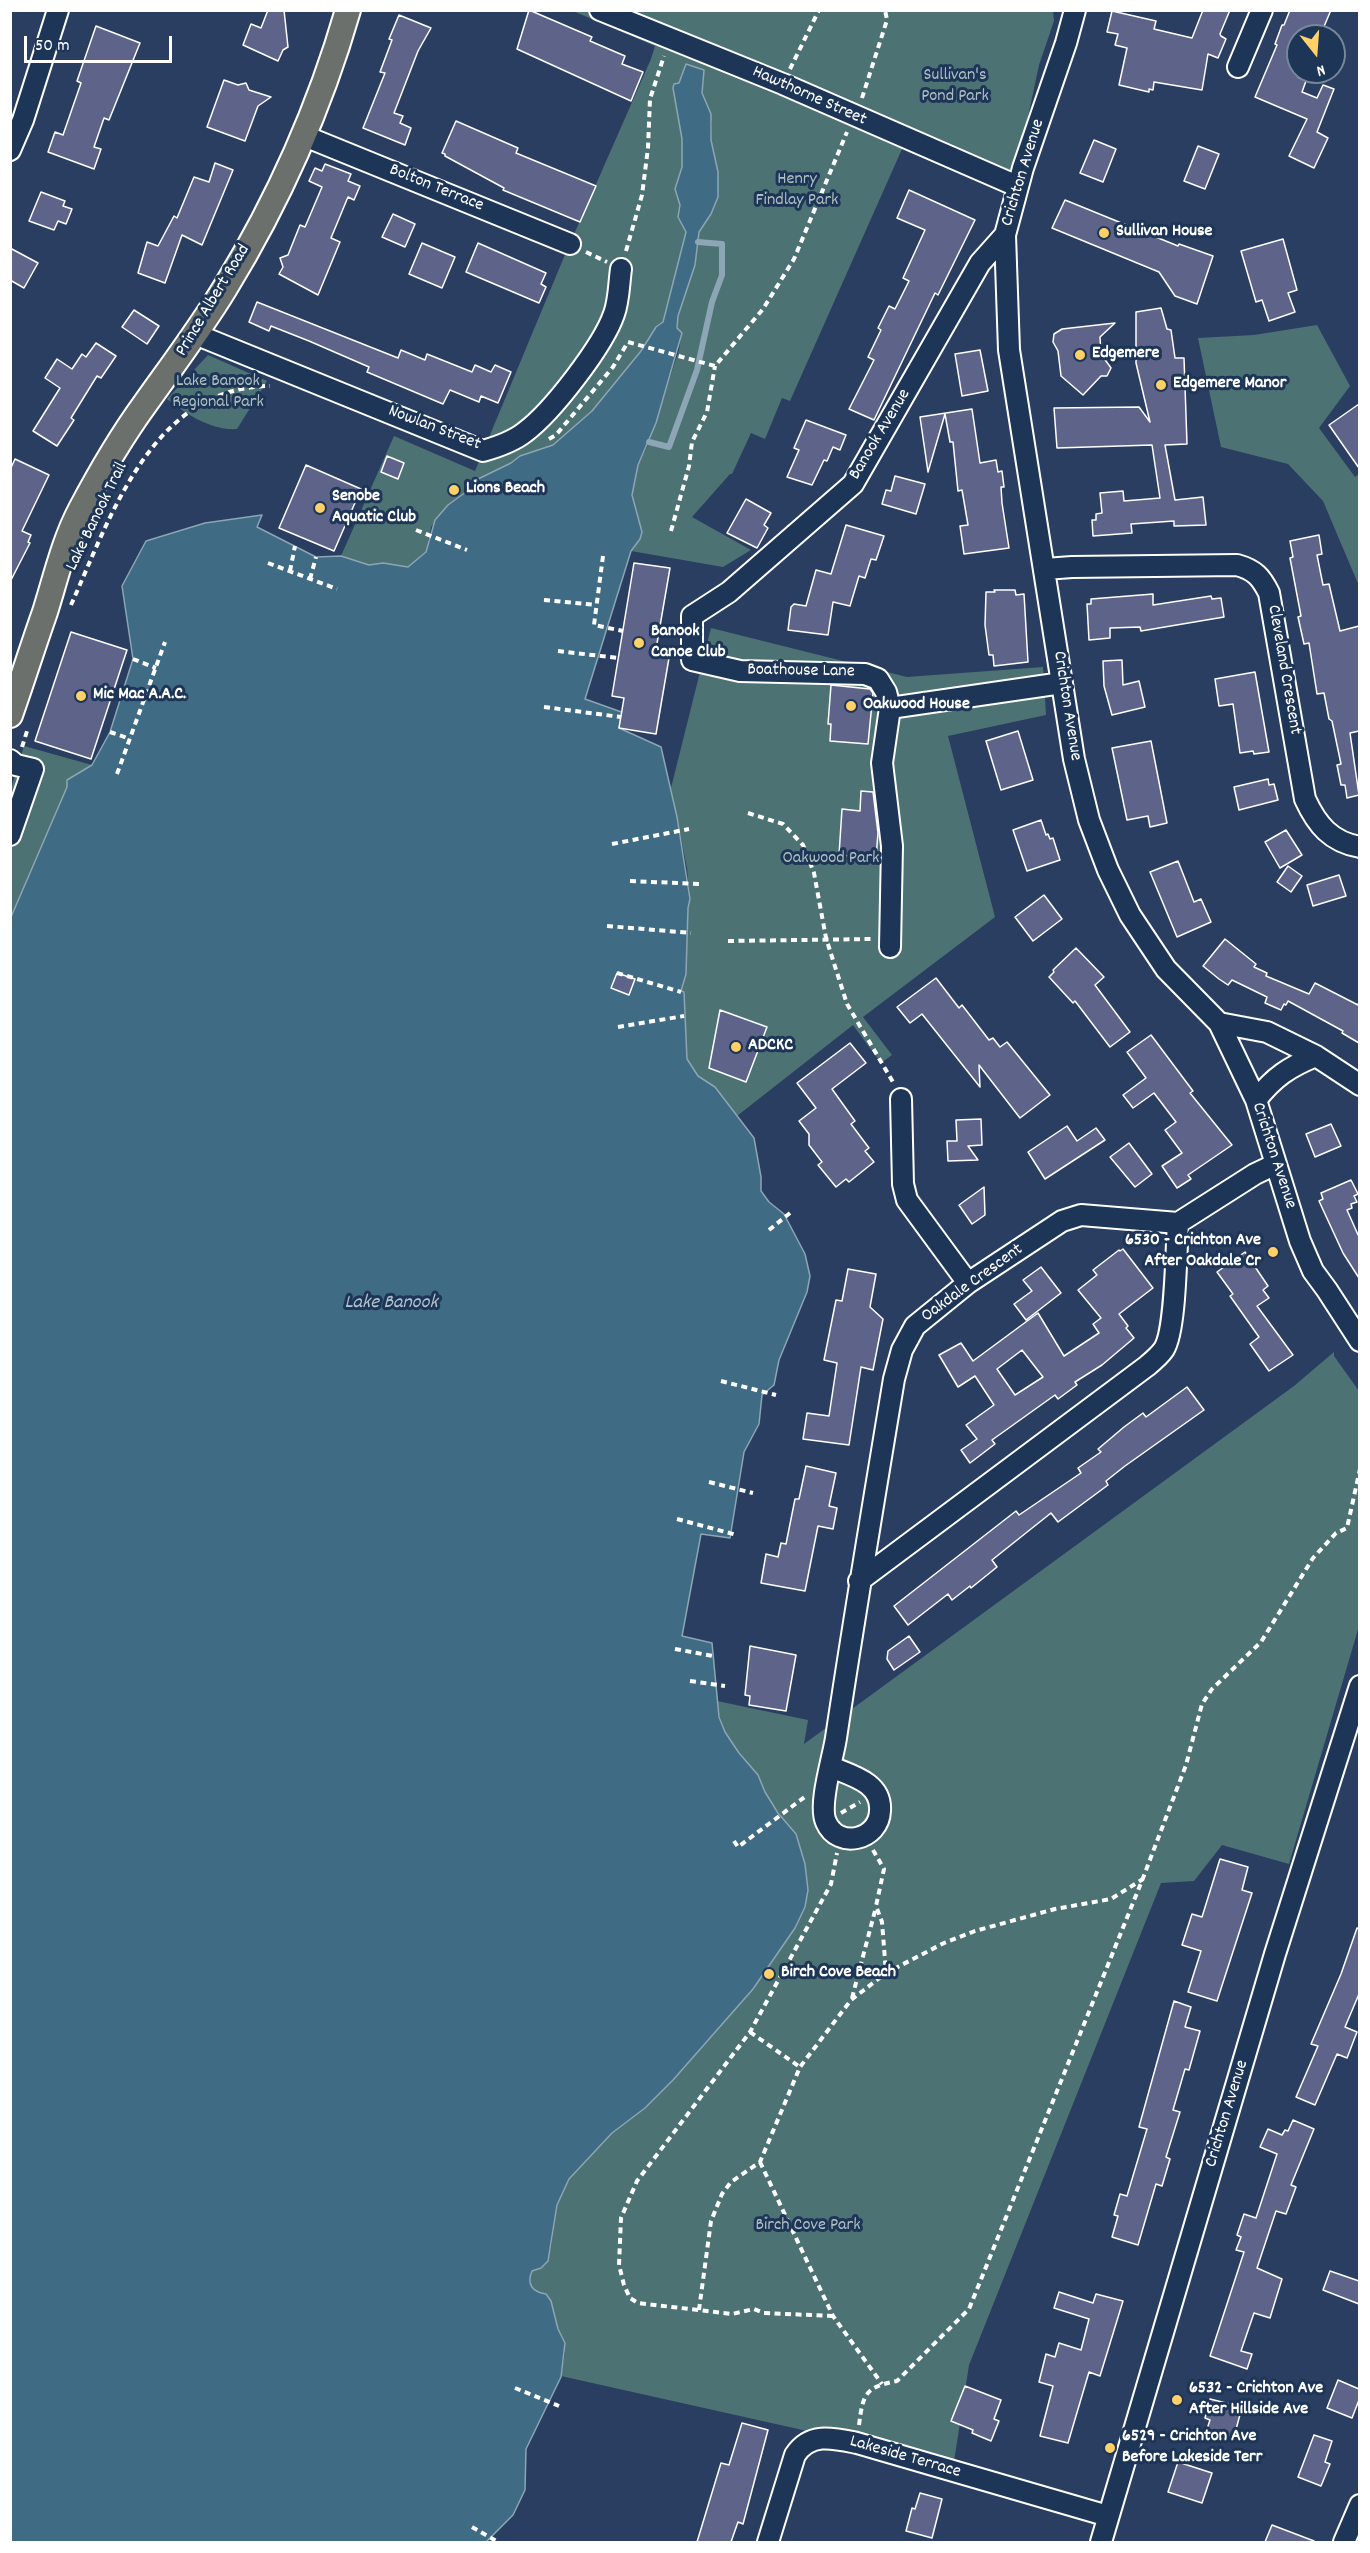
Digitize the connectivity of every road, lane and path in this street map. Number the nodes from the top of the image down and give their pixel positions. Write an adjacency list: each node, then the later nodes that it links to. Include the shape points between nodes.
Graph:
1 (57, 10): 13 (street)
2 (348, 10): 12 (main road, Prince Albert Road, via 337,49)
3 (600, 10): 8 (street, Hawthorne Street)
4 (819, 10): 10 (path)
5 (885, 10): 11 (path, via 884,32)
6 (1074, 10): 14 (street, Crichton Avenue)
7 (1262, 10): 9 (street)
8 (671, 38): 10 (street, Hawthorne Street); 17 (path, via 650,99 642,195)
9 (1238, 67)
10 (783, 84): 11 (street, Hawthorne Street)
11 (855, 117): 14 (street, Hawthorne Street); 19 (path, via 794,259 763,309)
12 (302, 135): 16 (street, Bolton Terrace); 18 (main road, Prince Albert Road, via 253,237)
13 (10, 150)
14 (1017, 186): 15 (street, Crichton Avenue)
15 (1005, 235): 29 (street, Crichton Avenue, via 1009,350); 41 (street, Banook Avenue, via 980,263 853,484 729,592 692,616)
16 (570, 244): 17 (path)
17 (621, 269): 18 (street, Nowlan Street, via 614,314 576,376 525,433 483,451)
18 (195, 334): 47 (main road, Prince Albert Road, via 145,404 80,512 54,579)
19 (713, 365): 21 (path, via 628,342 614,367); 23 (path, via 707,412 692,442)
20 (275, 386): 35 (path, Lake Banook Trail, via 247,386 219,395 196,408 149,449 127,482)
21 (548, 440)
22 (416, 530): 25 (path)
23 (671, 531)
24 (295, 546): 30 (path)
25 (467, 549)
26 (316, 556): 31 (path)
27 (603, 556): 34 (path)
28 (268, 563): 30 (path)
29 (1045, 569): 43 (street, Crichton Avenue); 56 (street, Cleveland Crescent, via 1237,565 1251,569 1269,593 1305,799 1332,838)
30 (290, 571): 31 (path)
31 (310, 579): 32 (path)
32 (337, 589)
33 (544, 600): 34 (path)
34 (596, 606): 36 (path, via 594,626)
35 (70, 608)
36 (623, 631)
37 (165, 642): 42 (path)
38 (558, 651): 39 (path)
39 (618, 658)
40 (133, 659): 42 (path)
41 (692, 660): 45 (street, Boathouse Lane, via 740,671 866,674 879,679)
42 (156, 668): 49 (path)
43 (1062, 683): 45 (street); 67 (street, Crichton Avenue, via 1089,820 1108,870 1130,915 1166,969)
44 (544, 706): 46 (path)
45 (890, 708): 63 (street, Boathouse Lane, via 882,763 892,846)
46 (621, 717)
47 (20, 718): 50 (path)
48 (110, 732): 49 (path)
49 (130, 739): 51 (path)
50 (13, 762): 54 (street, via 33,769)
51 (117, 774)
52 (748, 813): 61 (path, via 783,824 803,844 814,873)
53 (689, 829): 55 (path)
54 (10, 835)
55 (612, 844)
56 (1359, 847)
57 (630, 881): 58 (path)
58 (701, 884)
59 (607, 926): 60 (path)
60 (691, 933)
61 (826, 938): 62 (path); 63 (path); 71 (path, via 847,1004)
62 (728, 941)
63 (890, 943)
64 (617, 973): 65 (path)
65 (681, 992)
66 (684, 1016): 68 (path)
67 (1219, 1023): 69 (street, via 1267,1032); 72 (street, Crichton Avenue)
68 (618, 1028)
69 (1316, 1056): 70 (street); 72 (street, via 1271,1081)
70 (1359, 1085)
71 (901, 1099): 77 (street, via 903,1184 907,1200)
72 (1256, 1100): 73 (street, Crichton Avenue)
73 (1276, 1164): 75 (street); 78 (street, Crichton Avenue, via 1313,1271)
74 (790, 1214): 76 (path)
75 (1178, 1223): 77 (street, Oakdale Crescent, via 1073,1216); 86 (street, via 1171,1331 1158,1355)
76 (769, 1230)
77 (968, 1283): 86 (street, Oakdale Crescent, via 915,1326 902,1350)
78 (1359, 1341)
79 (721, 1381): 80 (path)
80 (776, 1395)
81 (1359, 1469): 99 (path, via 1347,1528 1336,1533 1313,1558 1261,1642 1227,1673 1202,1704 1186,1765)
82 (709, 1482): 83 (path)
83 (753, 1493)
84 (677, 1519): 85 (path)
85 (737, 1535)
86 (859, 1581): 92 (street, Oakdale Crescent)
87 (675, 1649): 88 (path)
88 (713, 1656)
89 (690, 1681): 90 (path)
90 (725, 1686)
91 (1359, 1686): 113 (street, Crichton Avenue)
92 (831, 1767): 93 (street, via 868,1783); 95 (street, Oakdale Crescent, via 823,1805)
93 (876, 1791): 95 (path); 96 (street, via 880,1820)
94 (790, 1808): 98 (path, via 738,1847)
95 (826, 1822): 97 (street)
96 (865, 1837): 97 (street); 100 (path, via 884,1869)
97 (845, 1839): 103 (path, via 837,1852 831,1884)
98 (734, 1841)
99 (1143, 1878): 101 (path, via 1111,1899 975,1930); 108 (path, via 969,2309 897,2381)
100 (876, 1906): 101 (path, via 882,1922); 102 (path)
101 (886, 1973): 102 (path)
102 (851, 2000): 104 (path)
103 (750, 2032): 104 (path); 106 (path, via 637,2181 621,2218 619,2265 630,2298 646,2305)
104 (800, 2067): 105 (path)
105 (760, 2162): 106 (path, via 731,2182 722,2194 711,2221); 107 (path)
106 (699, 2310): 107 (path, via 732,2314 754,2309 764,2313)
107 (833, 2316): 108 (path)
108 (882, 2384): 110 (path, via 869,2390)
109 (515, 2388): 111 (path)
110 (862, 2402)
111 (559, 2406)
112 (1359, 2505): 118 (street)
113 (1108, 2516): 116 (street, Lakeside Terrace, via 857,2443 821,2438 802,2445 795,2455); 117 (street, Crichton Avenue)
114 (472, 2527): 115 (path)
115 (498, 2542)
116 (768, 2542)
117 (1101, 2542)
118 (1344, 2542)

